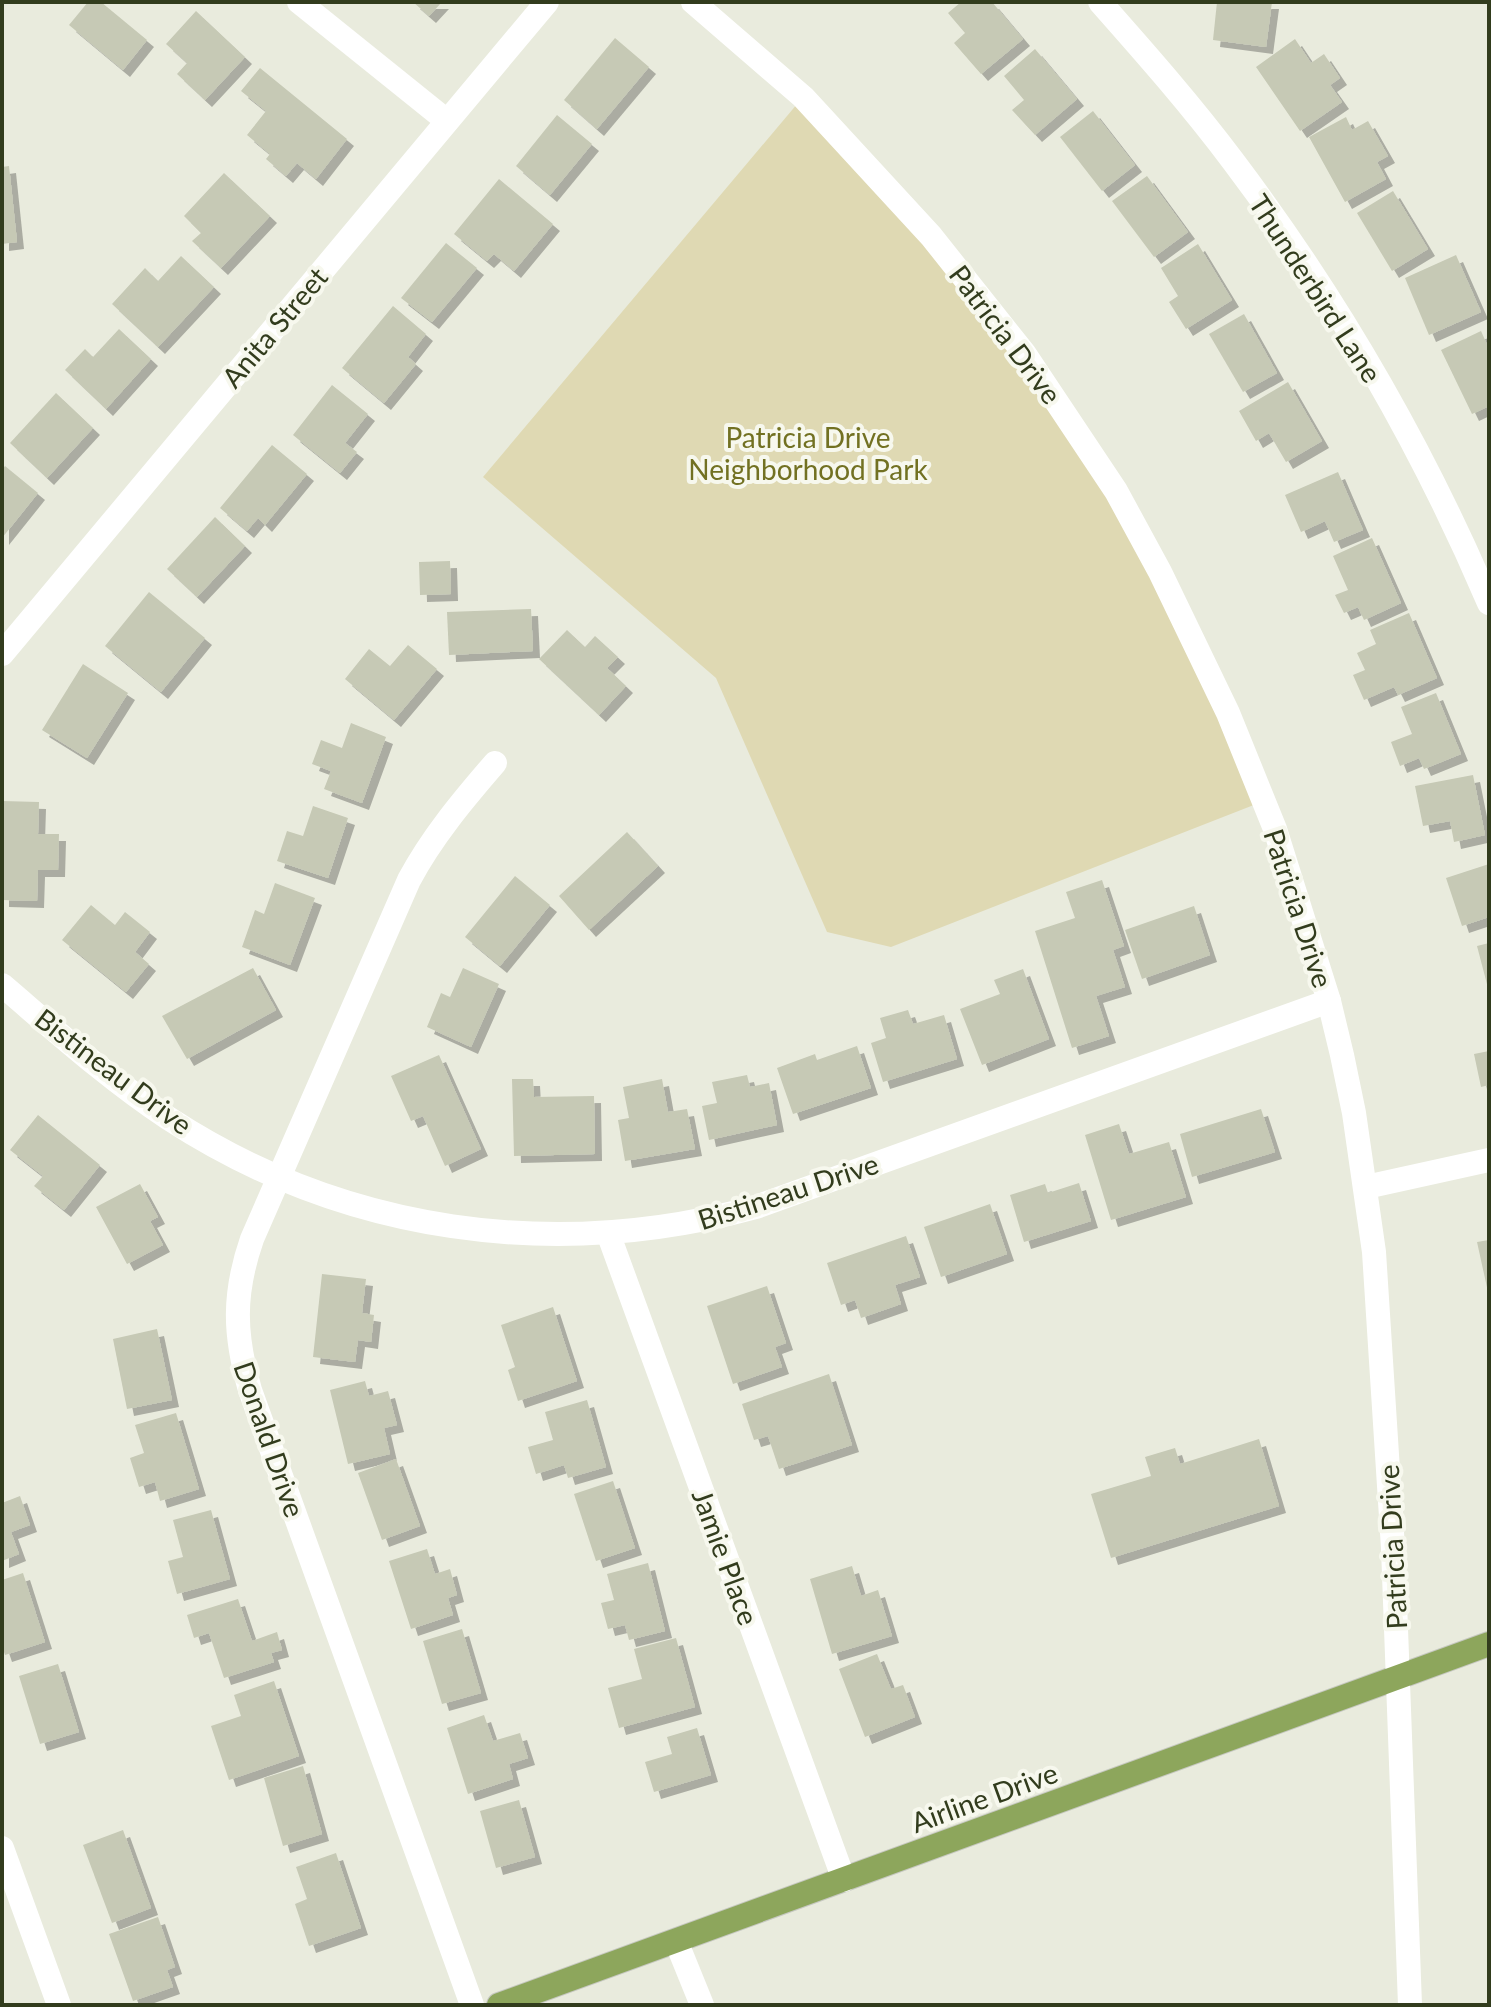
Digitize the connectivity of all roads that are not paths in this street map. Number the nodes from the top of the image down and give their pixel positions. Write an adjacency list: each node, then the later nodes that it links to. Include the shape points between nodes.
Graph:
1 (299, 2): 5 (street)
2 (547, 2): 5 (street, Anita Street)
3 (693, 2): 10 (street, Patricia Drive, via 803,97 931,236 1024,353 1116,491 1234,727 1275,829)
4 (1100, 2): 6 (street, Thunderbird Lane, via 1170,81 1289,238 1336,311 1437,493)
5 (447, 121): 7 (street, Anita Street)
6 (1489, 603)
7 (2, 654)
8 (495, 763): 12 (street, Donald Drive, via 431,843 409,880)
9 (2, 985): 12 (street, Bistineau Drive, via 157,1110)
10 (1329, 1001): 13 (street, Patricia Drive); 14 (street, Bistineau Drive, via 756,1207 683,1224)
11 (1489, 1160): 13 (street)
12 (279, 1178): 14 (street, Bistineau Drive, via 358,1207 431,1224 509,1233); 21 (street, Donald Drive, via 244,1262 239,1352)
13 (1366, 1187): 16 (street, Patricia Drive, via 1379,1309)
14 (608, 1233): 18 (street, Jamie Place)
15 (1489, 1644): 16 (main road, Airline Drive)
16 (1398, 1677): 18 (main road, Airline Drive); 24 (street, Patricia Drive)
17 (2, 1848): 20 (street)
18 (844, 1880): 19 (main road, Airline Drive)
19 (676, 1941): 22 (main road, Airline Drive); 23 (street)
20 (59, 2005)
21 (472, 2005)
22 (499, 2005)
23 (702, 2005)
24 (1410, 2005)

